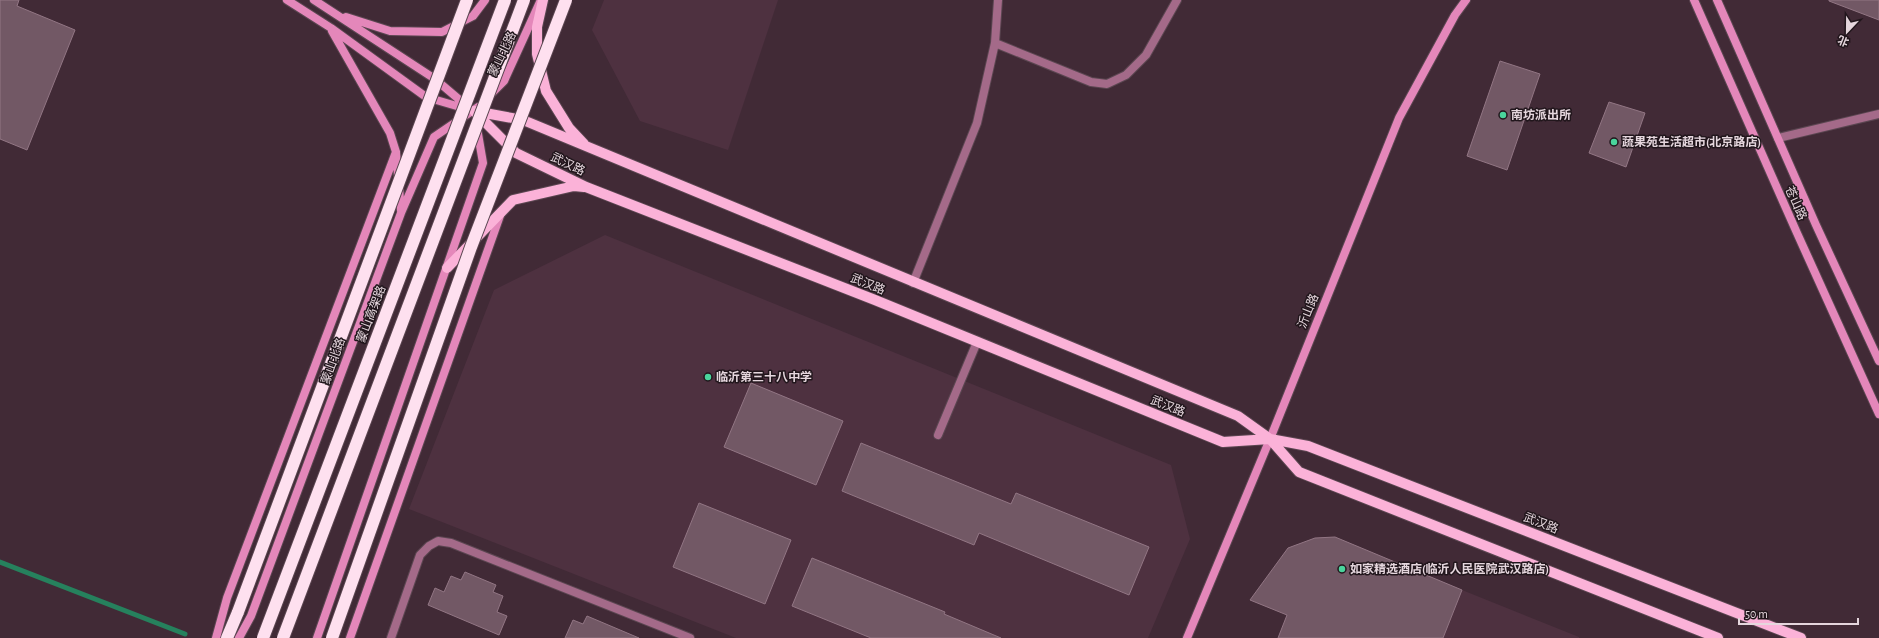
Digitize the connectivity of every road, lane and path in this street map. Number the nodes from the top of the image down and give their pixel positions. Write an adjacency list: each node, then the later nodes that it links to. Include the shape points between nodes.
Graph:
1 (287, 0): 16 (main road, 武汉路)
2 (314, 0): 15 (main road, 武汉路)
3 (467, 0): 35 (highway, bridge)
4 (485, 0): 15 (main road, via 473,16 442,32 390,31)
5 (499, 0): 18 (main road, 蒙山北路, via 473,67)
6 (505, 0): 37 (highway, 蒙山高架路, bridge)
7 (524, 0): 38 (highway, bridge)
8 (541, 0): 18 (main road, 蒙山北路, via 504,81); 21 (main road, via 537,27 538,54 546,90 569,128)
9 (566, 0): 40 (highway, bridge, via 471,247)
10 (998, 0): 17 (street)
11 (1177, 0): 17 (street, via 1146,55 1126,75 1107,84 1091,82)
12 (1466, 0): 32 (main road, 沂山路, via 1455,15 1400,118)
13 (1694, 0): 30 (main road, 苍山路)
14 (1717, 0): 20 (main road, 苍山路)
15 (337, 14): 18 (main road, 武汉路, via 435,79)
16 (331, 28): 18 (main road, 武汉路, via 426,97); 22 (main road, via 390,132)
17 (995, 43): 27 (street, via 977,123)
18 (474, 111): 21 (main road, 武汉路, via 523,120); 23 (main road, 武汉路, via 516,153); 25 (main road, 蒙山北路, via 434,136); 26 (main road, 蒙山北路, via 483,163)
19 (1879, 114): 20 (street)
20 (1778, 138): 29 (main road, 苍山路)
21 (586, 146): 27 (main road, 武汉路)
22 (396, 152): 25 (main road); 34 (main road, via 226,598)
23 (586, 187): 24 (main road, via 574,186 513,200); 28 (main road, 武汉路)
24 (503, 209): 26 (main road); 41 (main road)
25 (402, 213): 36 (main road, 蒙山北路, via 251,616)
26 (447, 268): 39 (main road, 蒙山北路)
27 (913, 283): 32 (main road, 武汉路, via 1238,416)
28 (977, 342): 31 (street); 32 (main road, 武汉路, via 1223,442)
29 (1879, 361)
30 (1879, 414)
31 (938, 435)
32 (1270, 439): 44 (main road, 沂山路); 45 (main road, 武汉路, via 1299,472); 46 (main road, 武汉路, via 1308,446)
33 (672, 635): 42 (street, via 451,544 438,541 420,555); 43 (street)
34 (216, 638)
35 (227, 638)
36 (239, 638)
37 (263, 638)
38 (283, 638)
39 (317, 638)
40 (332, 638)
41 (350, 638)
42 (391, 638)
43 (690, 638)
44 (1187, 638)
45 (1718, 638)
46 (1801, 638)

